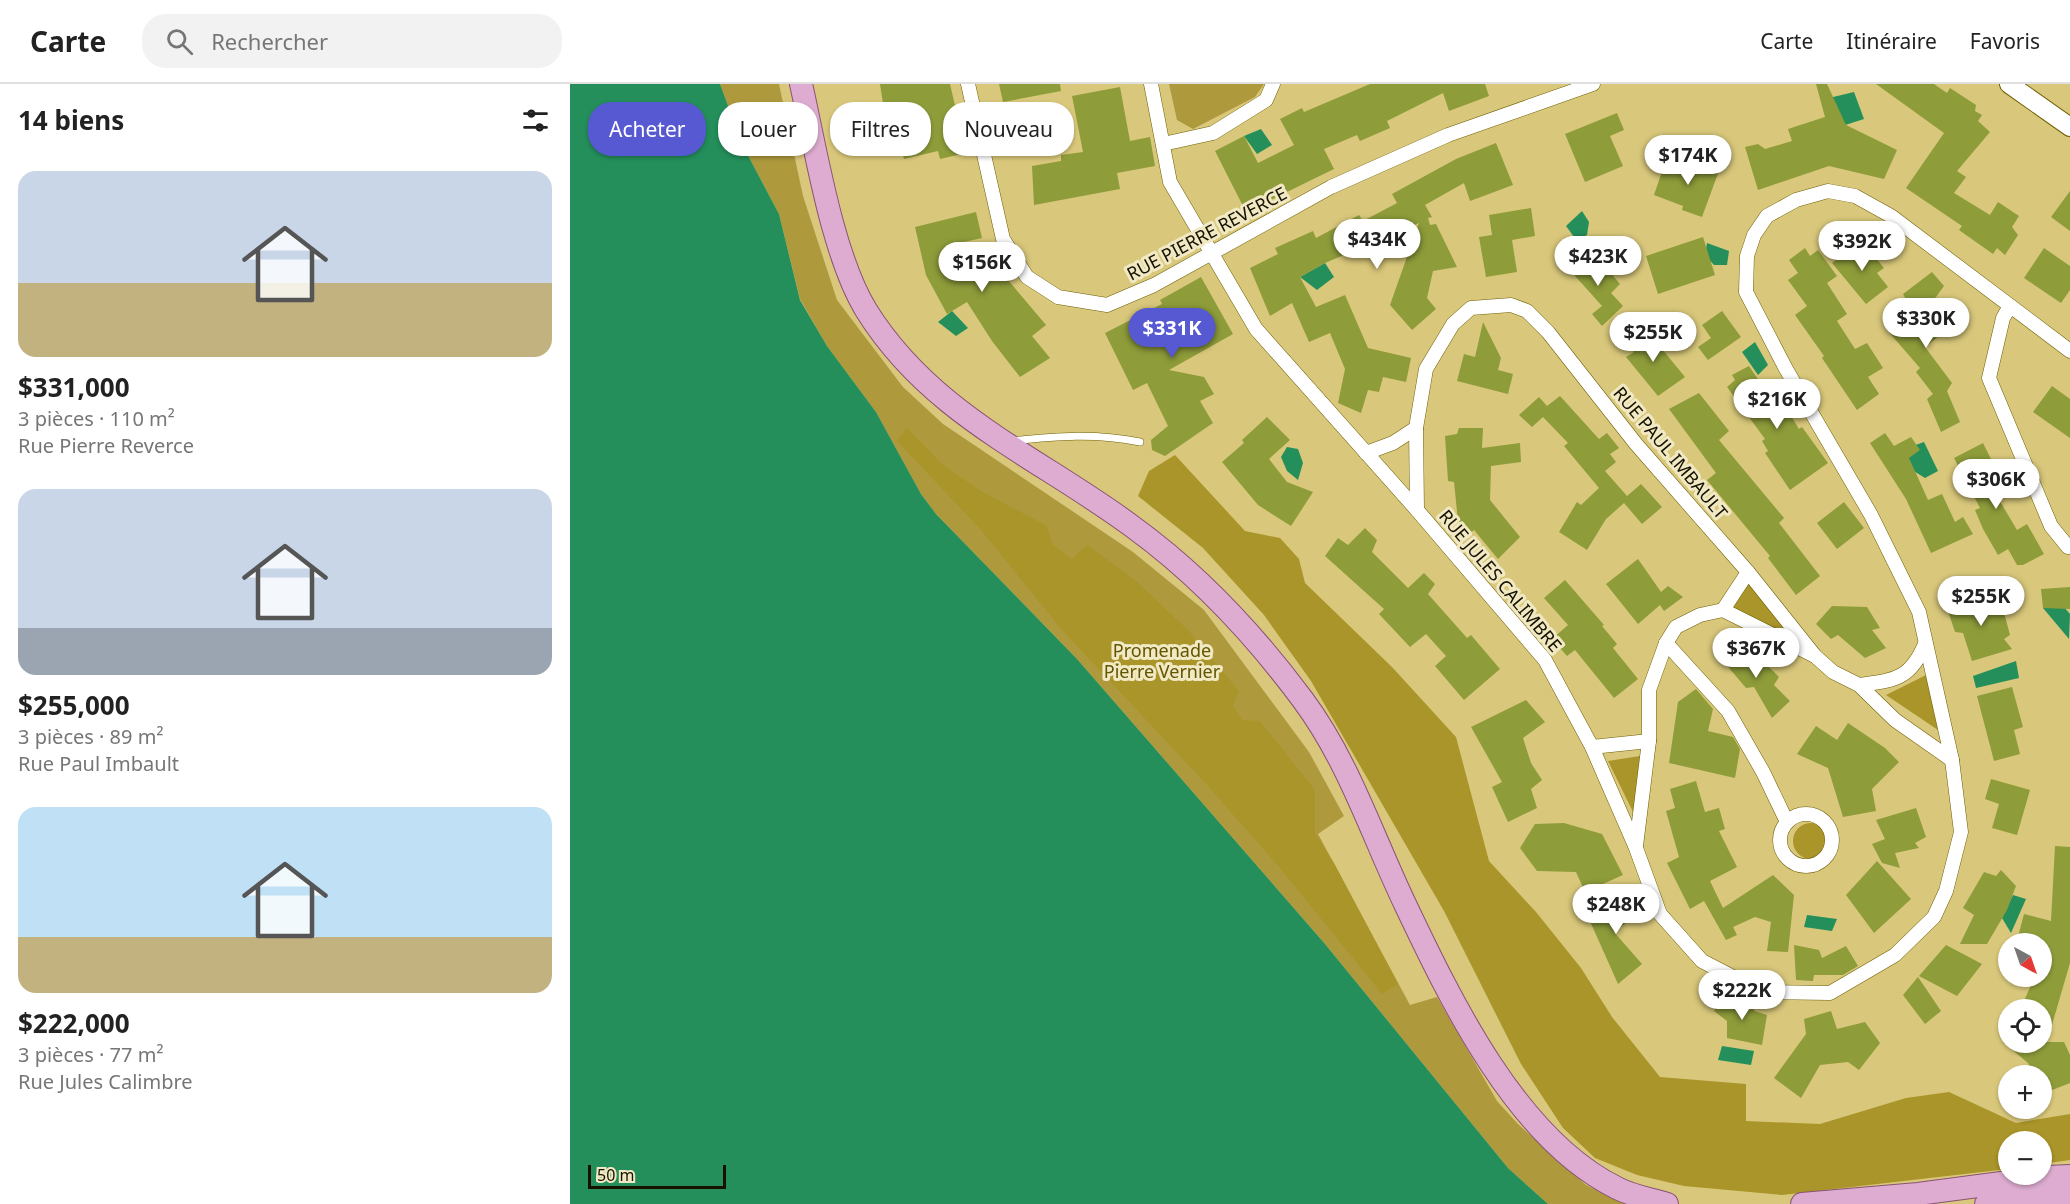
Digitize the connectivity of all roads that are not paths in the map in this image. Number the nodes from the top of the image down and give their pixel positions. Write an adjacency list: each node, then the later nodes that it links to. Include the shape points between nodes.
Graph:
1 (801, 84): 13 (main road, via 832,219 865,308 917,375)
2 (969, 84): 9 (street, RUE PIERRE REVERCE, via 1003,239 1027,277 1058,297 1107,305)
3 (1151, 84): 8 (street, RUE JULES CALIMBRE)
4 (1273, 84): 8 (street, via 1266,100 1213,133)
5 (1593, 84): 9 (street, RUE PIERRE REVERCE, via 1448,135 1331,188)
6 (2009, 84): 7 (street)
7 (2070, 127)
8 (1163, 144): 9 (street, RUE JULES CALIMBRE, via 1170,182)
9 (1211, 255): 15 (street, RUE JULES CALIMBRE, via 1256,329)
10 (2010, 306): 11 (street, RUE JULES CALIMBRE); 17 (street, via 2003,318 1989,378 2051,525); 21 (street, RUE JULES CALIMBRE, via 1891,216 1855,196 1828,191 1796,200 1767,216 1754,235 1747,256 1746,292 1871,515 1919,612)
11 (2070, 351)
12 (1416, 428): 15 (street, via 1393,443); 16 (street, RUE PAUL IMBAULT); 18 (street, RUE PAUL IMBAULT, via 1426,369 1453,324 1471,309 1511,305 1527,312 1548,332 1636,444)
13 (1001, 442): 14 (lane, via 1070,434 1109,435); 31 (main road, via 1132,525 1202,582 1244,626 1304,701 1330,741 1404,903 1476,1043 1515,1097 1548,1138 1582,1167 1620,1190)
14 (1140, 442)
15 (1366, 453): 16 (street, RUE JULES CALIMBRE)
16 (1417, 510): 25 (street, RUE JULES CALIMBRE, via 1545,660)
17 (2068, 547)
18 (1748, 572): 19 (street); 22 (street, RUE PAUL IMBAULT)
19 (1723, 610): 20 (street, via 1700,615 1676,627); 22 (street, RUE PAUL IMBAULT)
20 (1666, 642): 24 (street, via 1649,690); 27 (street, via 1728,711 1763,771)
21 (1925, 644): 23 (street, via 1917,663 1896,679); 26 (street, RUE JULES CALIMBRE)
22 (1815, 656): 23 (street, RUE PAUL IMBAULT, via 1833,672)
23 (1859, 685): 26 (street, RUE PAUL IMBAULT, via 1895,720)
24 (1649, 741): 25 (street); 28 (street)
25 (1592, 747): 28 (street, RUE JULES CALIMBRE)
26 (1953, 760): 28 (street, RUE JULES CALIMBRE, via 1961,832 1946,891 1934,916 1895,955 1830,993 1762,992 1701,961 1660,914)
27 (1786, 822)
28 (1636, 849)
29 (2070, 1176): 32 (main road)
30 (2070, 1196): 33 (main road)
31 (1667, 1204)
32 (1802, 1204)
33 (1986, 1204)

